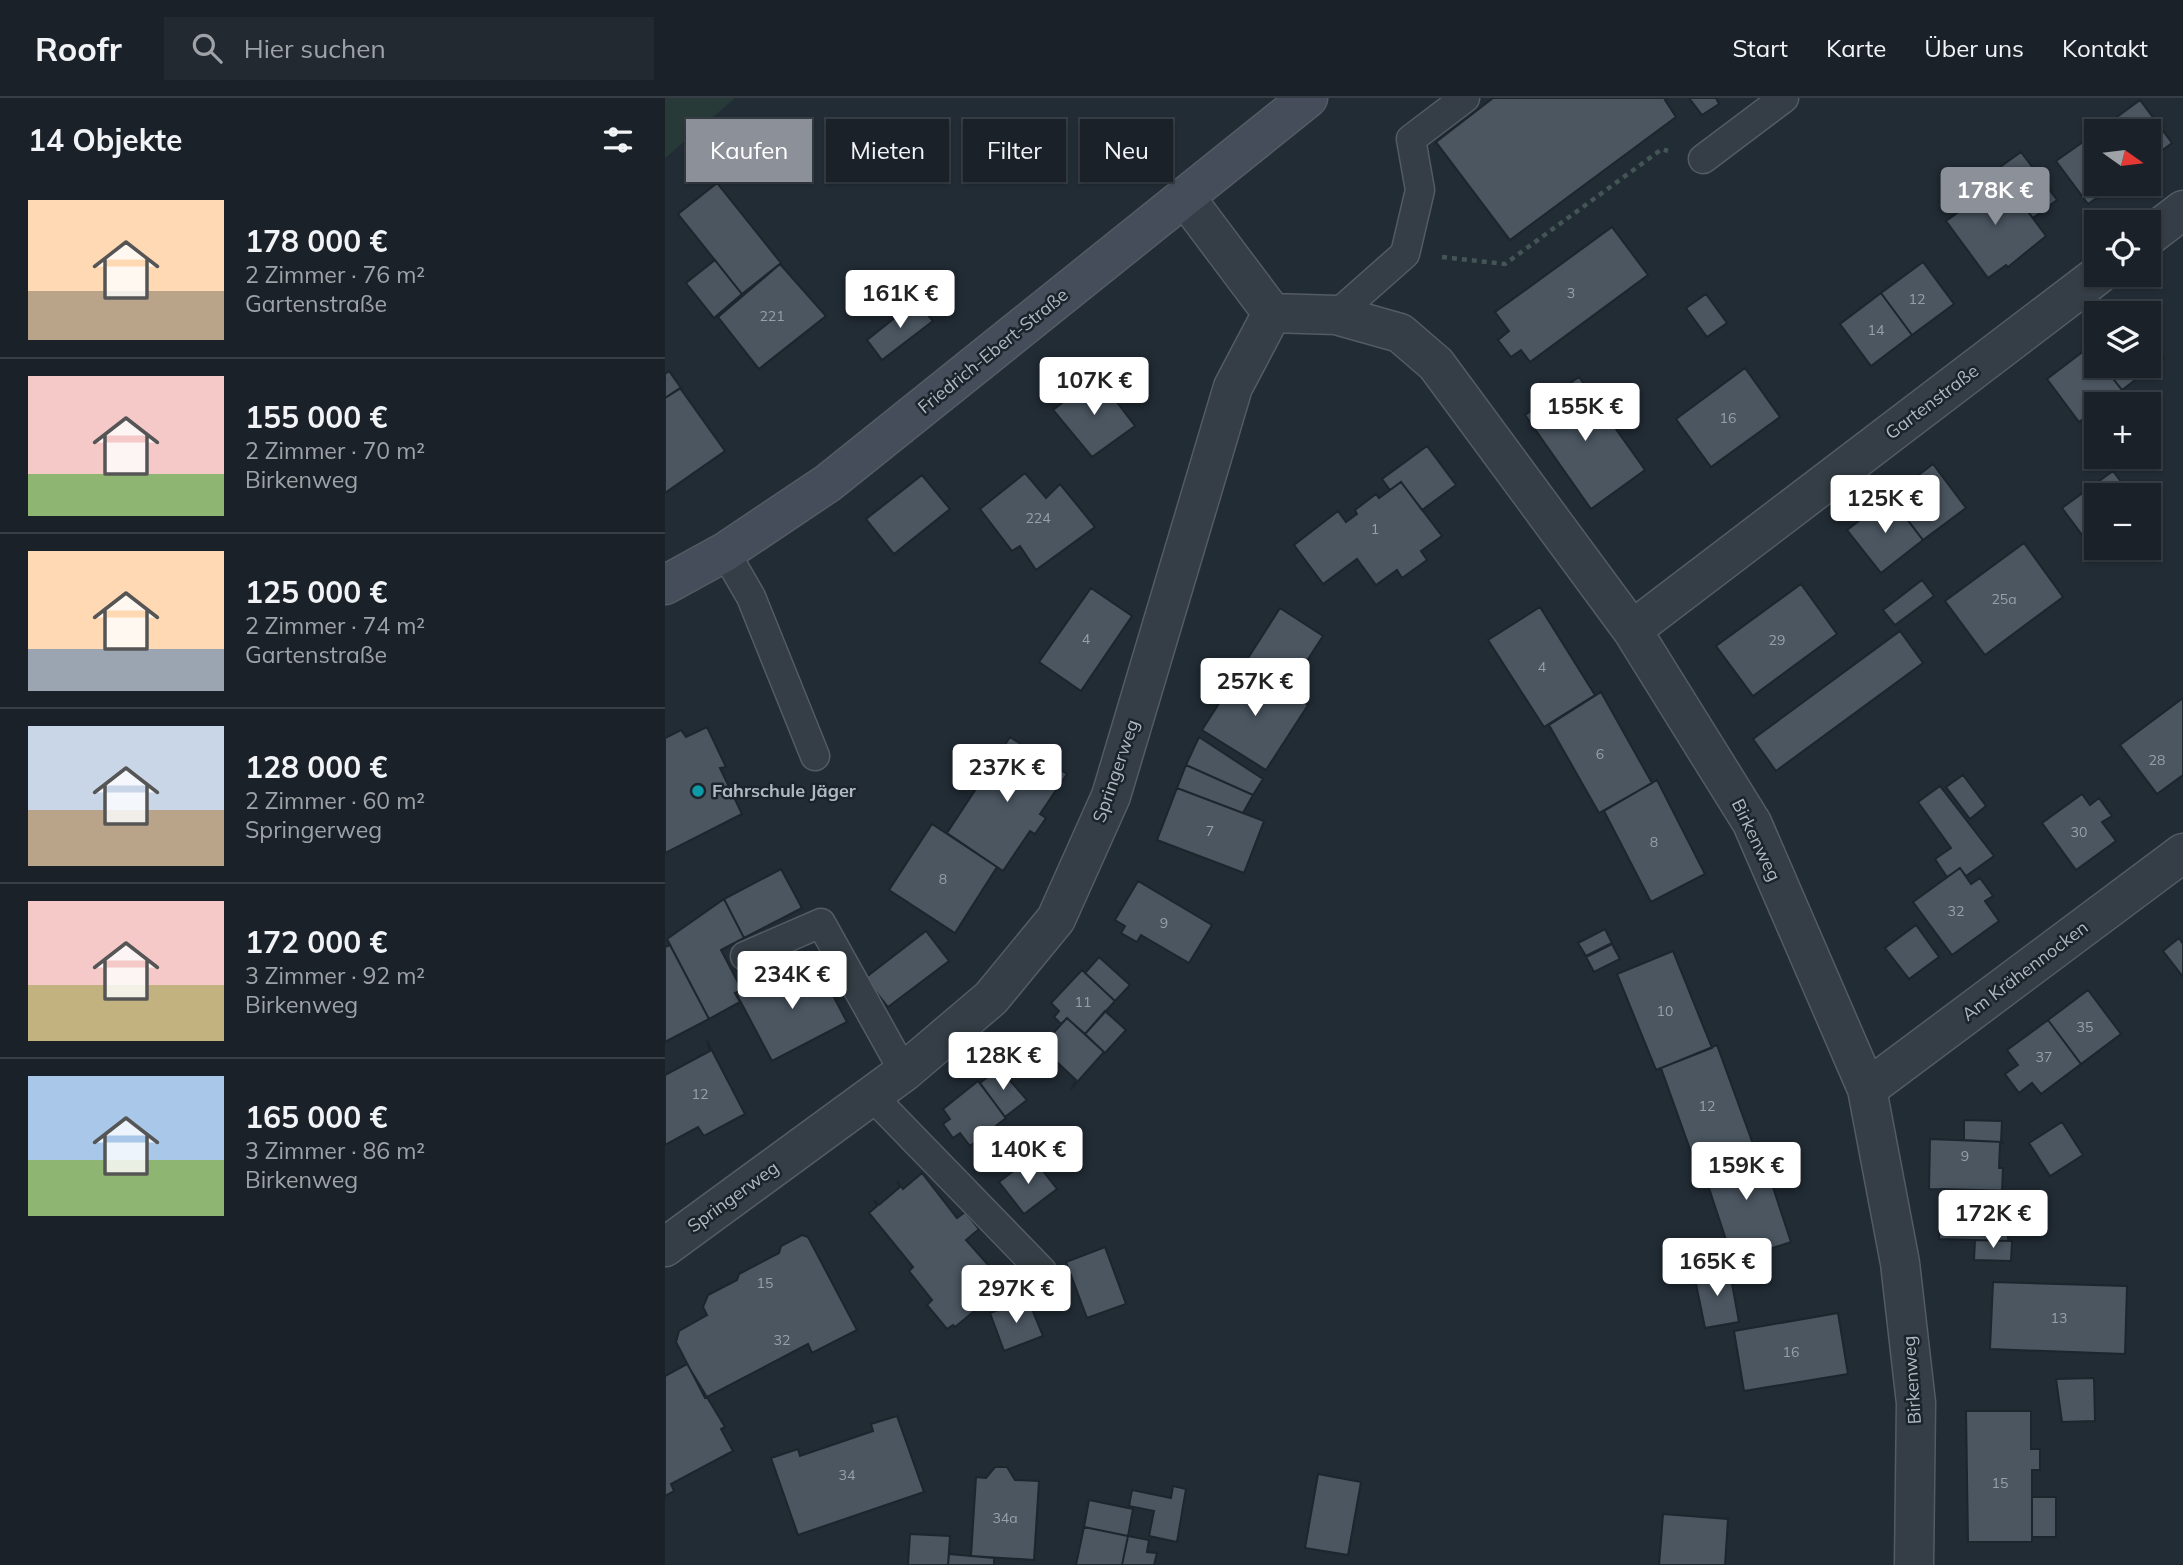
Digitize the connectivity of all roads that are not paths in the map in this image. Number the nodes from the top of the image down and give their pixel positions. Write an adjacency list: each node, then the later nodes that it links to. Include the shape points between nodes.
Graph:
1 (1308, 98): 5 (main road, Friedrich-Ebert-Straße)
2 (1465, 98): 10 (lane, via 1411,139 1420,190 1405,254)
3 (1784, 98): 4 (lane)
4 (1703, 159)
5 (1185, 197): 9 (street); 11 (main road, Friedrich-Ebert-Straße, via 828,483)
6 (2183, 210): 7 (street)
7 (2161, 227)
8 (2084, 286): 13 (street, Gartenstraße)
9 (1272, 313): 10 (street, Birkenweg); 17 (street, Springerweg, via 1233,387 1111,796 1056,919 991,998)
10 (1336, 315): 13 (street, Birkenweg, via 1400,333 1436,364)
11 (725, 552): 12 (main road, Friedrich-Ebert-Straße); 14 (lane, via 751,597)
12 (665, 585)
13 (1632, 630): 18 (street, Birkenweg, via 1752,823)
14 (815, 756)
15 (2183, 853): 18 (street, Am Krähennocken)
16 (745, 956): 17 (lane, via 821,923)
17 (904, 1072): 19 (street, Springerweg)
18 (1867, 1088): 22 (street, Birkenweg, via 1900,1263 1916,1403)
19 (872, 1096): 20 (street, Springerweg); 21 (lane)
20 (665, 1247)
21 (1042, 1271)
22 (1914, 1565)

